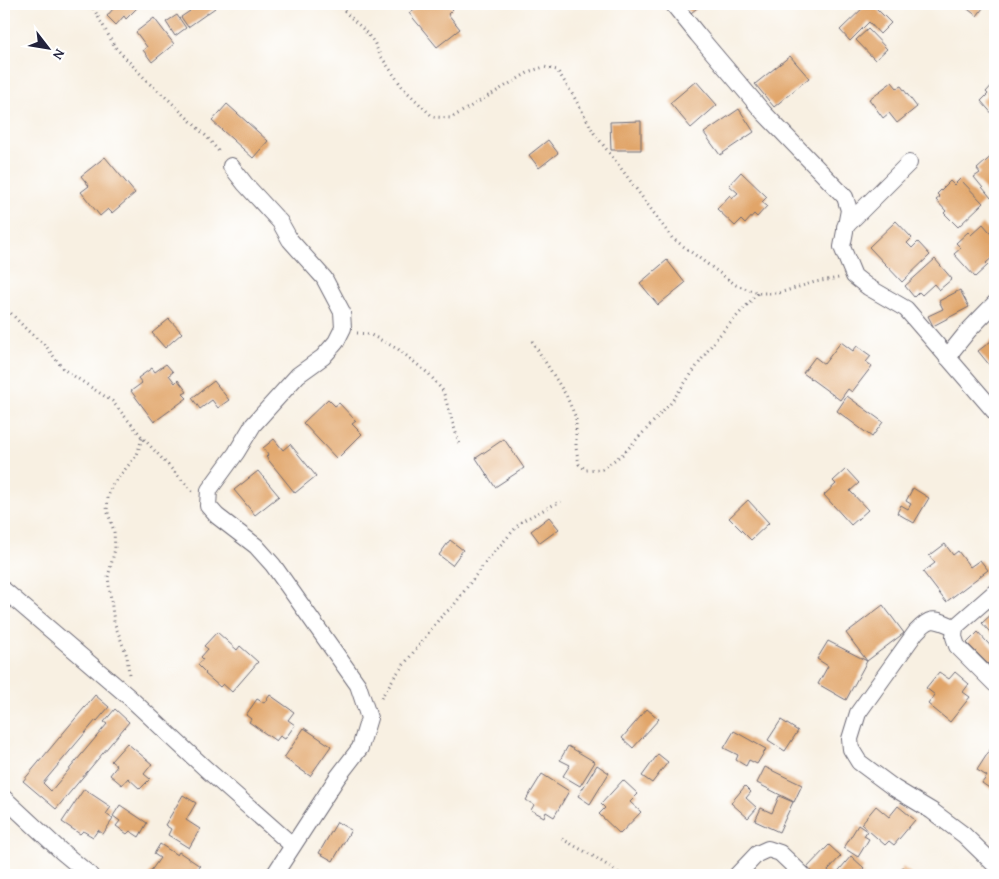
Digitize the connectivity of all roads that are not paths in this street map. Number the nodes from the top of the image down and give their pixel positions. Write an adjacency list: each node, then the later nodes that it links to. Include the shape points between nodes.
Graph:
1 (674, 4): 4 (street, via 764,113 845,197 849,210)
2 (909, 163): 4 (street)
3 (231, 166): 13 (street, via 324,278 342,312 343,328 336,342 323,357 298,376 253,425 209,490 208,506 256,546 358,684 369,718 360,748)
4 (845, 228): 6 (street, via 842,248 854,276 906,309)
5 (995, 303): 6 (street)
6 (947, 357): 7 (street)
7 (995, 412)
8 (4, 590): 13 (street, via 129,697)
9 (995, 592): 10 (street)
10 (956, 627): 11 (street, via 954,637 957,646); 14 (street, via 934,620 926,621 916,632 858,714 850,739 851,750 859,762 964,835)
11 (995, 684)
12 (4, 798): 15 (street)
13 (292, 845): 16 (street)
14 (995, 865)
15 (90, 875)
16 (274, 875)
17 (737, 875): 18 (street, via 757,854 768,849 780,853)
18 (803, 875)

